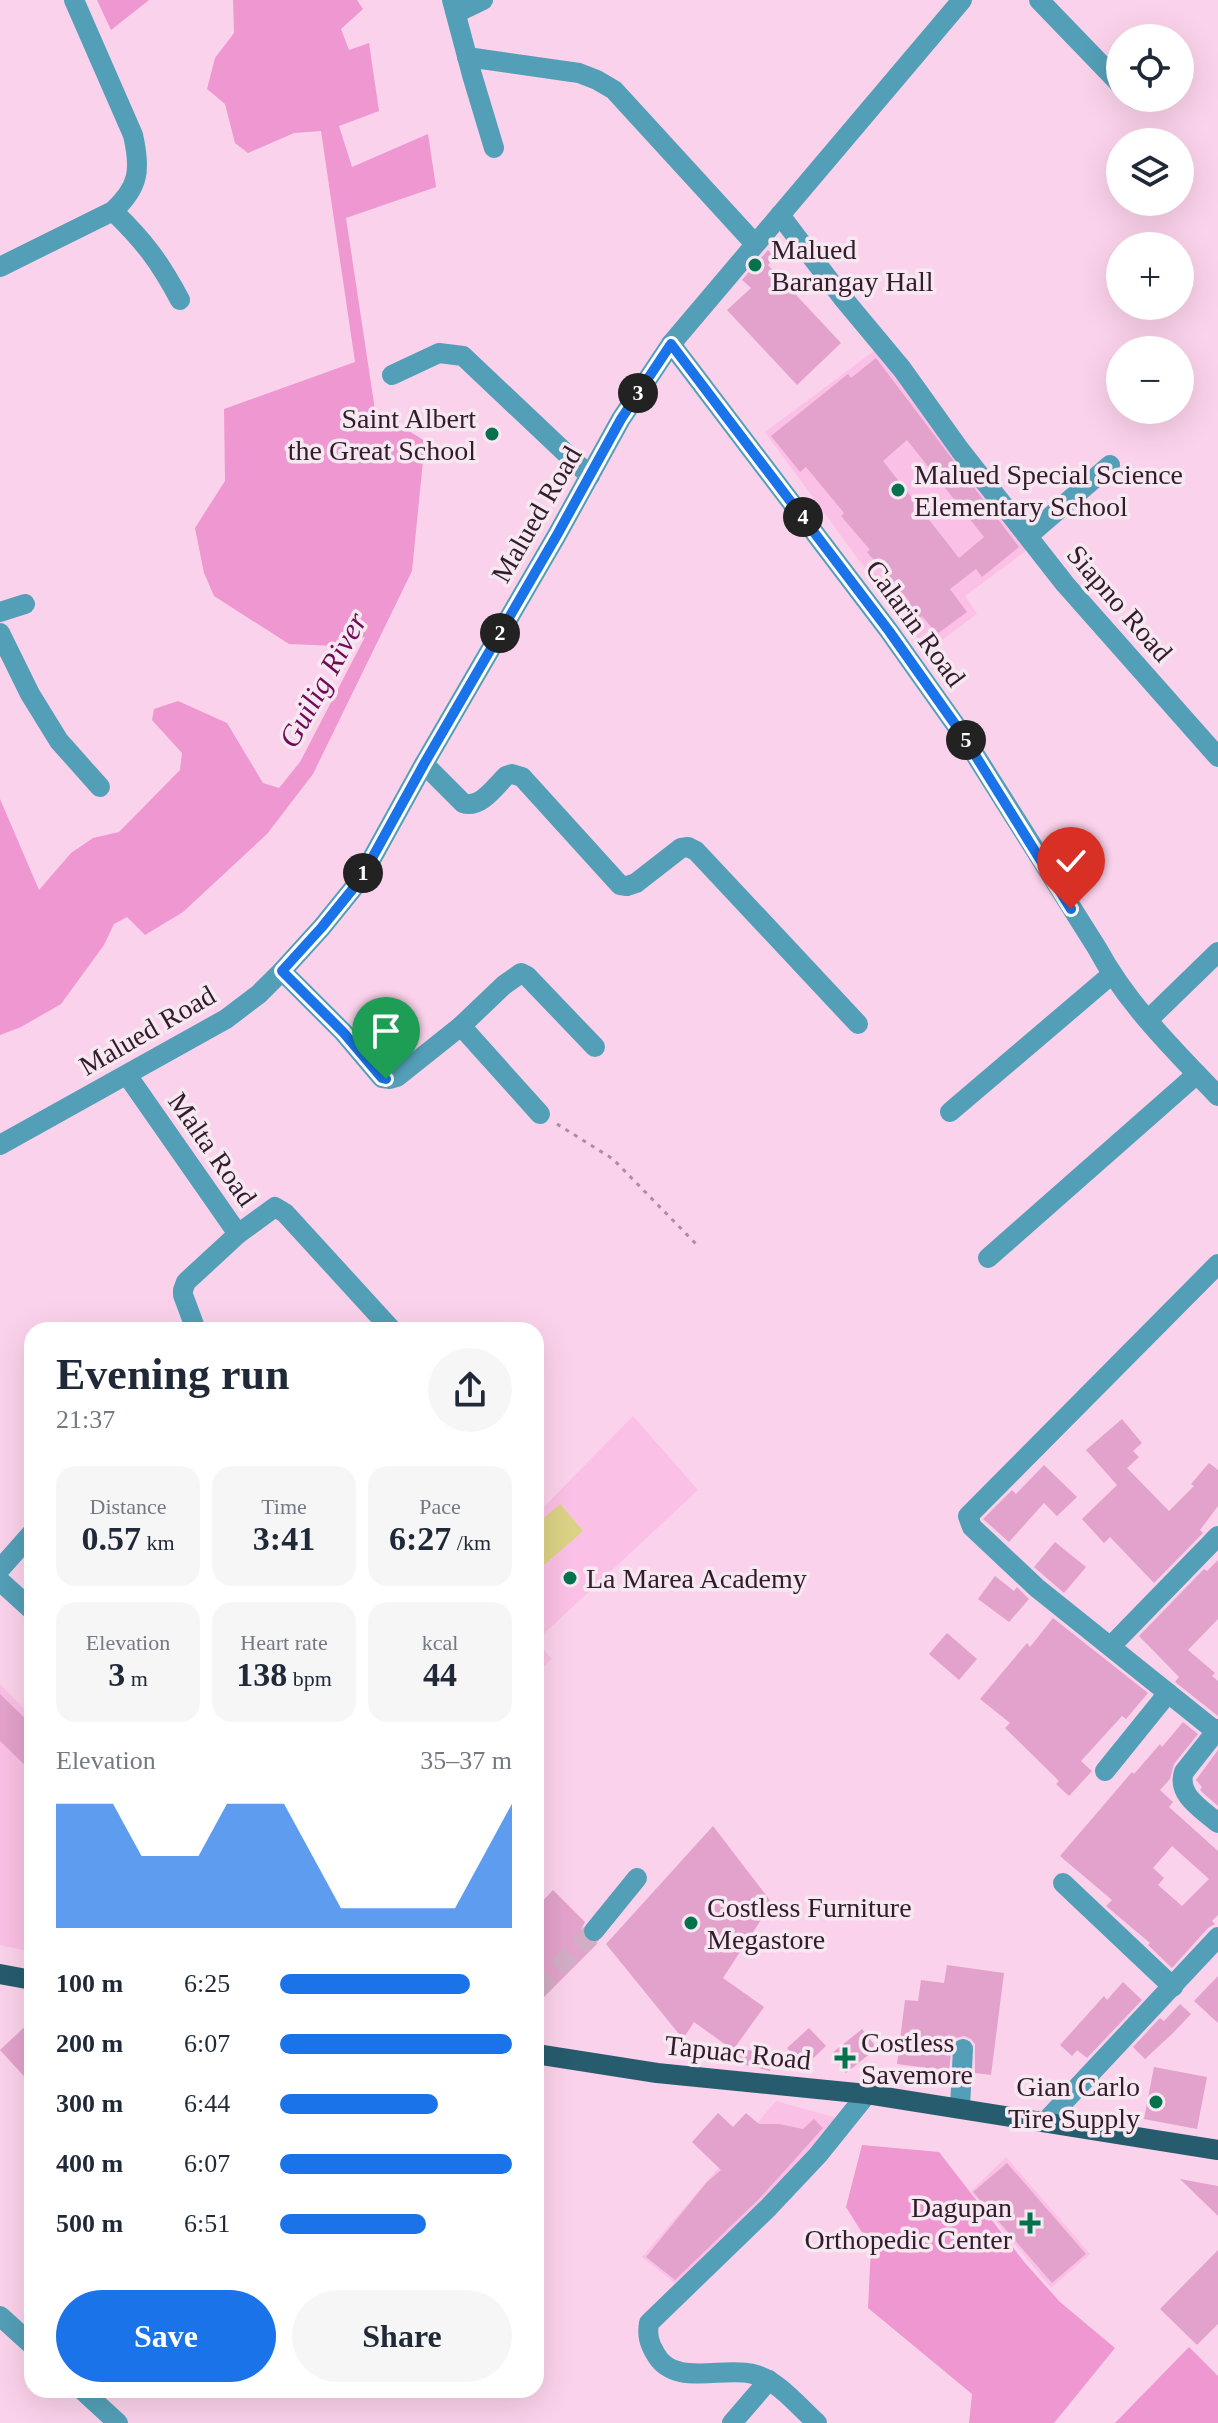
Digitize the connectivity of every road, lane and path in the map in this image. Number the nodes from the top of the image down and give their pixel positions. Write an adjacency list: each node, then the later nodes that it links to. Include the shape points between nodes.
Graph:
1 (74, 0): 9 (street, via 137,153 134,187)
2 (483, 0): 5 (street)
3 (962, 0): 10 (street, Malued Road)
4 (1039, 0): 7 (street)
5 (454, 6): 6 (street)
6 (467, 57): 8 (street); 11 (street, via 579,73 614,90)
7 (1106, 69)
8 (494, 148)
9 (113, 211): 12 (street); 13 (street, via 161,264)
10 (780, 215): 11 (street, Malued Road); 18 (street, Siapno Road)
11 (755, 244): 14 (street, Malued Road)
12 (0, 267)
13 (180, 300)
14 (671, 344): 17 (street, Malued Road); 27 (street, Calarin Road, via 962,734)
15 (392, 375): 17 (street, via 439,353 463,356)
16 (1110, 465): 18 (street)
17 (590, 476): 23 (street, Malued Road)
18 (1028, 536): 22 (street, Siapno Road)
19 (25, 604): 20 (street)
20 (0, 612)
21 (0, 633): 24 (street, via 59,741)
22 (1218, 757)
23 (424, 764): 26 (street, Malued Road, via 360,880); 29 (street, via 469,805 506,776 522,777 620,885 636,883 681,848 696,851)
24 (100, 787)
25 (1218, 952): 28 (street)
26 (282, 971): 30 (street, via 382,1078 397,1077); 33 (street, Malued Road, via 226,1019)
27 (1111, 975): 28 (street, Calarin Road); 35 (street)
28 (1148, 1020): 32 (street, Calarin Road)
29 (858, 1024)
30 (461, 1026): 31 (street, via 521,973); 36 (street)
31 (595, 1047)
32 (1197, 1074): 34 (street, Calarin Road); 40 (street)
33 (127, 1075): 37 (street, Malued Road); 38 (street, Malta Road)
34 (1218, 1096)
35 (950, 1112)
36 (540, 1114): 39 (path, via 613,1159)
37 (0, 1145)
38 (238, 1234): 42 (street, Malta Road, via 186,1282 183,1295); 43 (street, via 271,1208 280,1208)
39 (698, 1246)
40 (988, 1258)
41 (1218, 1264): 49 (street, via 968,1516 972,1527 1037,1588)
42 (193, 1322)
43 (385, 1322)
44 (1218, 1536): 49 (street)
45 (24, 1542): 46 (street)
46 (0, 1569)
47 (0, 1581): 48 (street)
48 (24, 1603)
49 (1111, 1646): 50 (street)
50 (1168, 1693): 51 (street); 52 (street)
51 (1217, 1731): 53 (street, via 1182,1778 1188,1797)
52 (1105, 1771)
53 (1218, 1823)
54 (637, 1878): 56 (street)
55 (1063, 1883): 60 (street)
56 (594, 1931)
57 (1218, 1937): 60 (street)
58 (0, 1974): 59 (main road)
59 (24, 1978)
60 (1173, 1987): 65 (street)
61 (963, 2049): 64 (street)
62 (544, 2055): 63 (main road, Tapuac Road, via 657,2073)
63 (867, 2094): 64 (main road, Tapuac Road); 69 (street, via 769,2207 649,2323 650,2342 668,2368 689,2374 754,2374)
64 (960, 2107): 65 (main road, Tapuac Road)
65 (1045, 2122): 66 (main road, Tapuac Road)
66 (1218, 2150)
67 (0, 2316): 68 (street)
68 (24, 2338)
69 (769, 2380): 72 (street); 73 (street)
70 (91, 2398): 71 (street)
71 (118, 2423)
72 (732, 2423)
73 (817, 2423)

